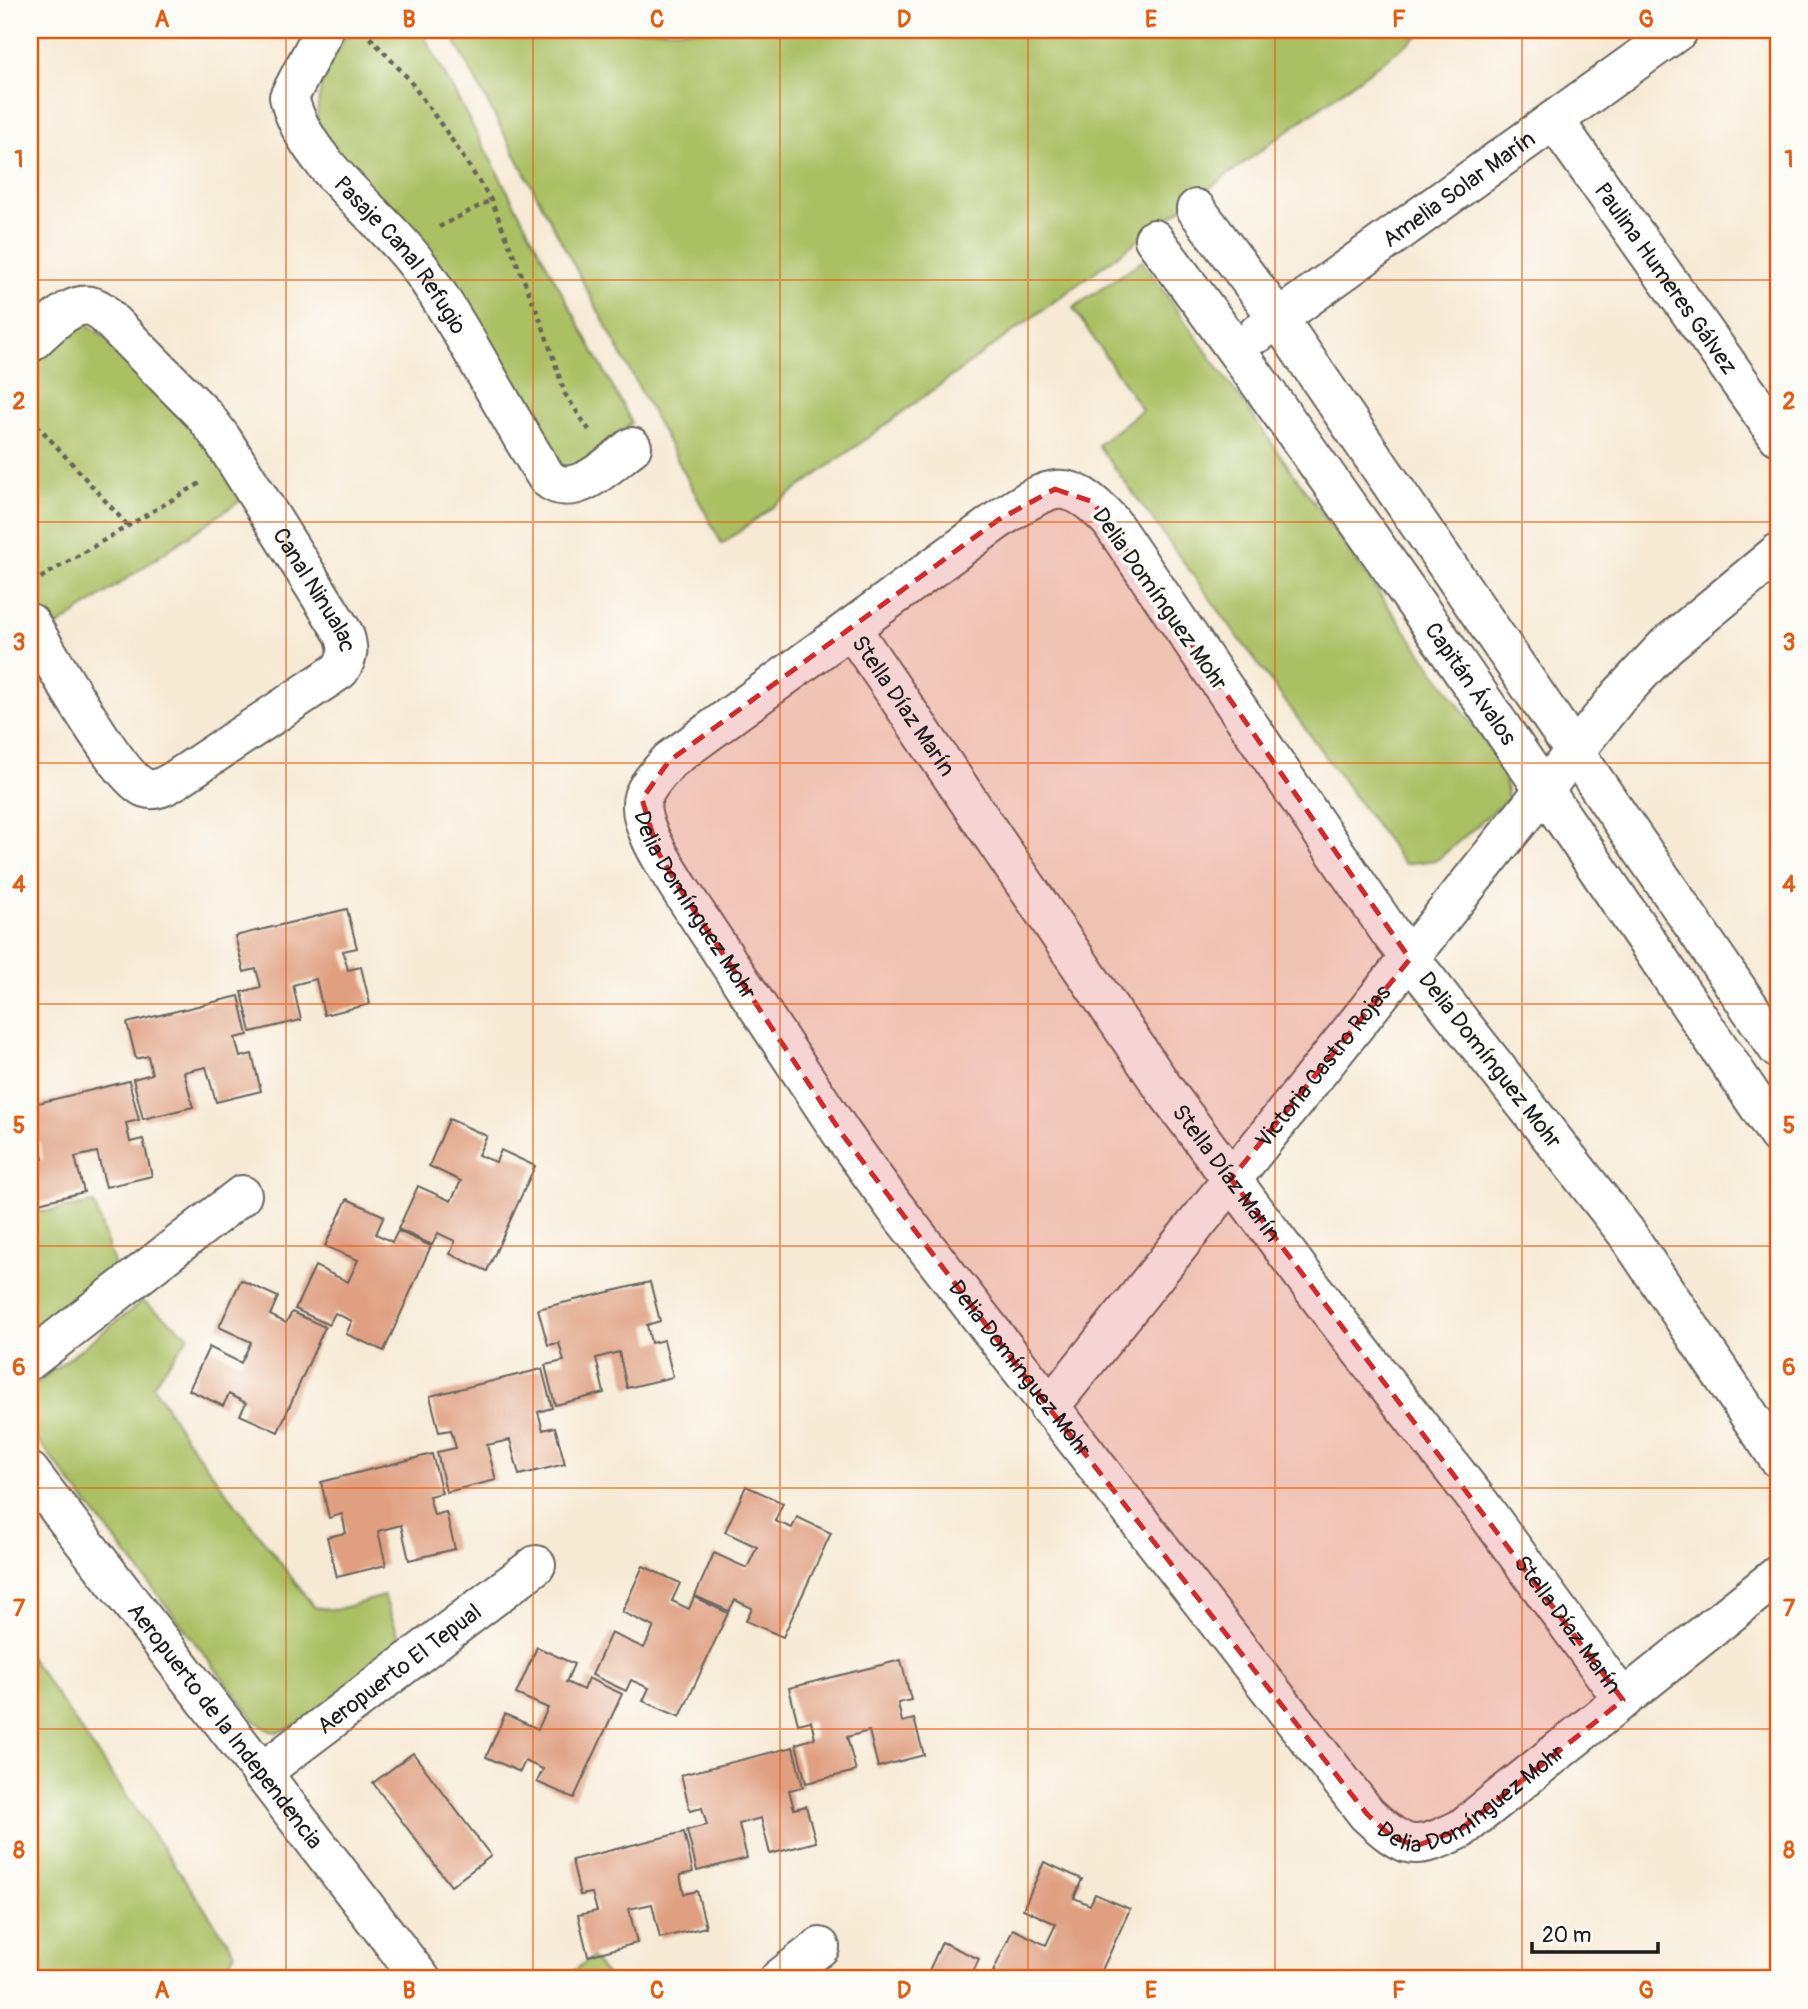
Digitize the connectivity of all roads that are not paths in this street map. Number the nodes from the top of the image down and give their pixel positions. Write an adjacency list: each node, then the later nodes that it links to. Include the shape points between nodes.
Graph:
1 (324, 30): 10 (street, Pasaje Canal Refugio, via 289,97 308,139 402,245 447,309 551,481 576,485)
2 (1679, 30): 3 (street, Amelia Solar Marín)
3 (1554, 120): 6 (street, Amelia Solar Marín); 9 (street, Paulina Humeres Gálvez)
4 (1196, 209): 6 (street)
5 (1154, 239): 8 (street, Capitán Ávalos)
6 (1278, 318): 8 (street, Amelia Solar Marín); 14 (street)
7 (30, 343): 12 (street, Canal Ninualac, via 71,309 95,306 204,415 344,634 348,657 340,670 175,780 160,788 146,788 119,764)
8 (1236, 348): 15 (street, Capitán Ávalos)
9 (1778, 436)
10 (622, 454)
11 (1778, 554): 14 (street, Victoria Castro Rojas, via 1666,646)
12 (30, 623)
13 (851, 628): 16 (street, Delia Domínguez Mohr, via 1031,498 1055,489 1072,491 1093,502); 19 (street, Stella Díaz Marín); 22 (street, Delia Domínguez Mohr, via 669,761 642,799 644,820 680,889 842,1134)
14 (1574, 750): 15 (street, Victoria Castro Rojas); 17 (street)
15 (1543, 789): 16 (street, Victoria Castro Rojas); 18 (street, Capitán Ávalos)
16 (1410, 959): 19 (street, Victoria Castro Rojas); 23 (street, Delia Domínguez Mohr, via 1625,1231)
17 (1778, 1049)
18 (1778, 1135)
19 (1231, 1179): 22 (street, Victoria Castro Rojas); 27 (street, Stella Díaz Marín, via 1481,1505)
20 (242, 1195): 21 (street)
21 (30, 1360)
22 (1049, 1408): 27 (street, Delia Domínguez Mohr, via 1367,1814 1392,1837 1416,1846 1461,1829)
23 (1778, 1458)
24 (31, 1475): 28 (street, Aeropuerto de la Independencia)
25 (536, 1565): 28 (street, Aeropuerto El Tepual)
26 (1778, 1575): 27 (street, Delia Domínguez Mohr)
27 (1623, 1700)
28 (261, 1773): 30 (street, Aeropuerto de la Independencia)
29 (820, 1947): 31 (street)
30 (421, 1979)
31 (779, 1979)

